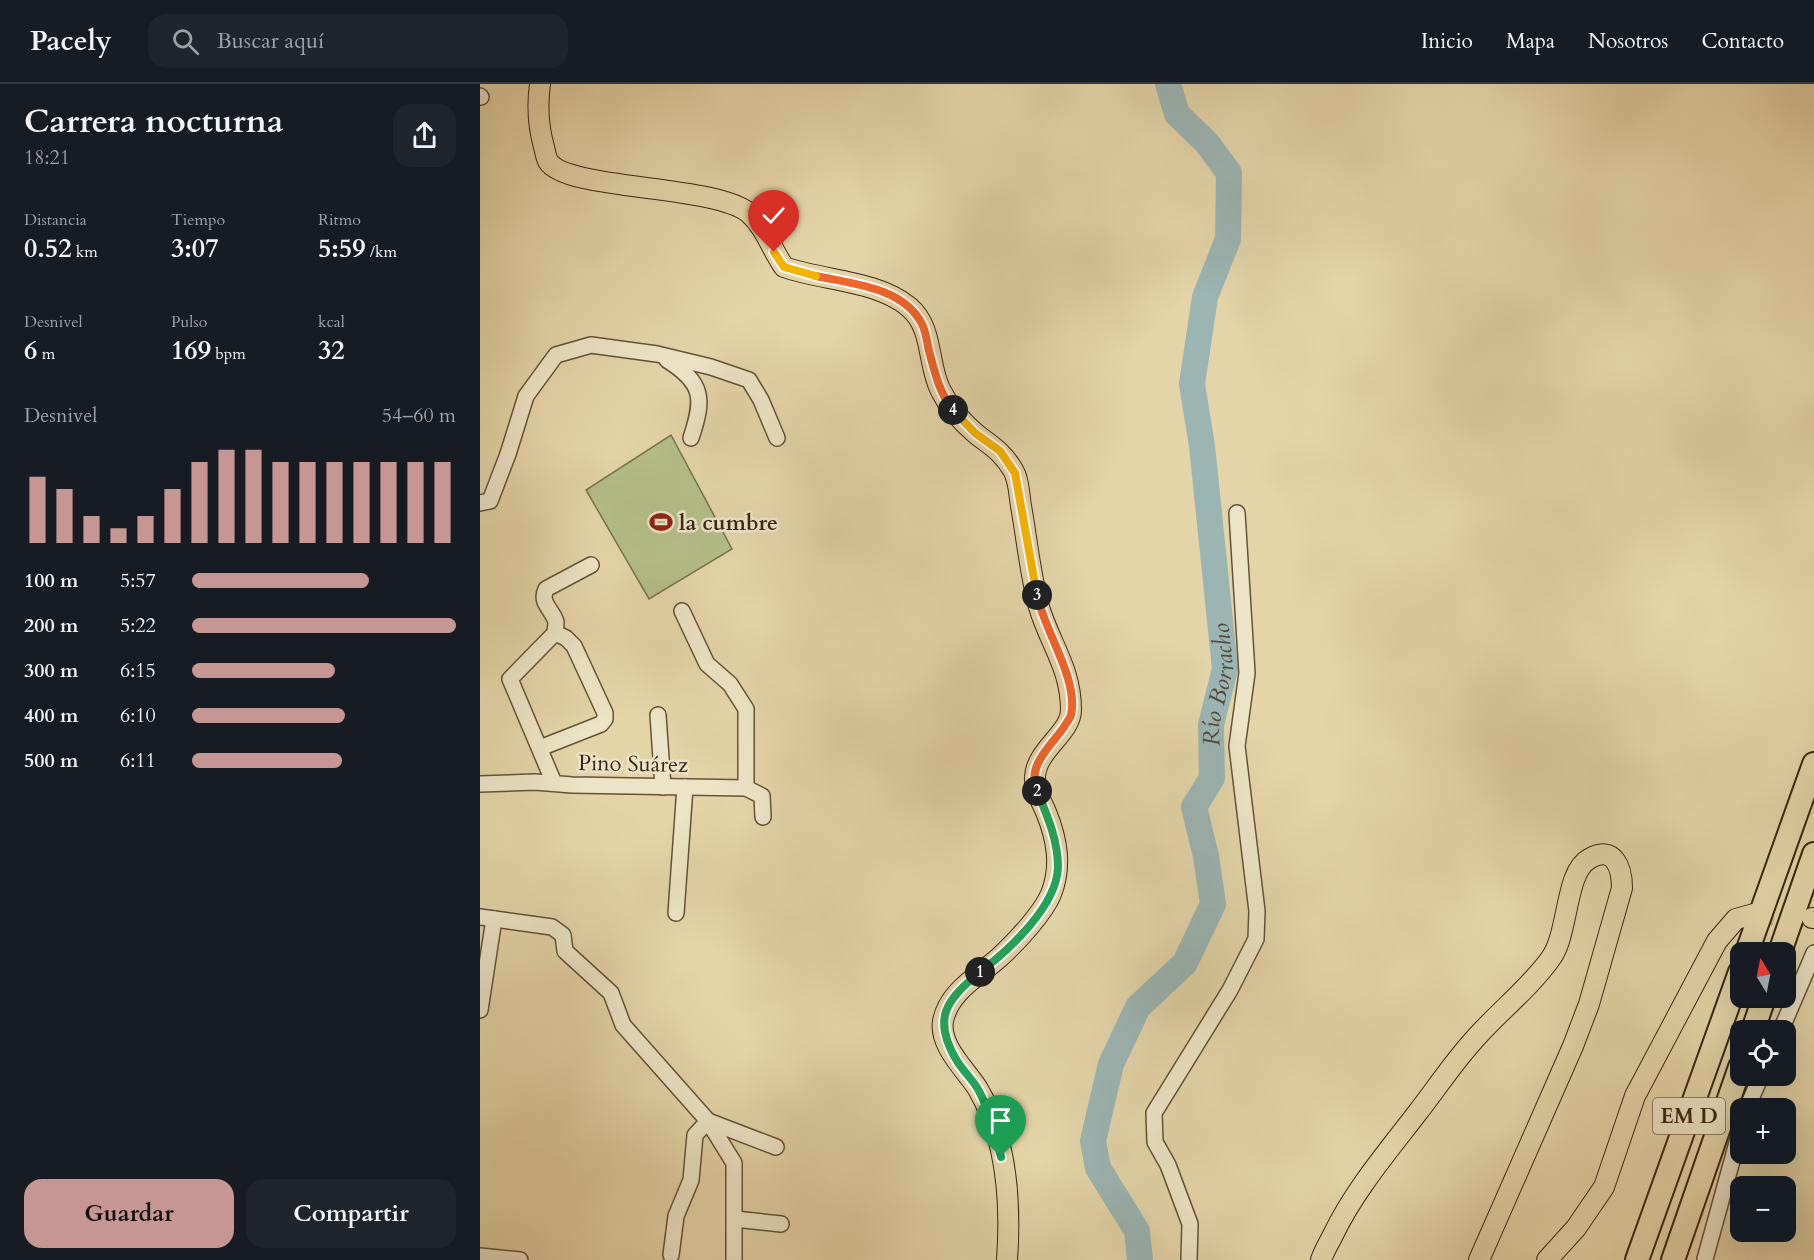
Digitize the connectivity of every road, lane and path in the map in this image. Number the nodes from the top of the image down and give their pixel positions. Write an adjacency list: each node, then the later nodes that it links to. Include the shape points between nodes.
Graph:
1 (540, 84): 41 (main road, via 540,132 548,161 562,172 732,204 761,227 784,267 879,290 913,310 923,325 939,387 952,409 1000,451 1015,473 1040,609 1067,674 1071,700 1071,716 1039,759 1035,774 1035,787 1056,842 1058,869 1050,896 1032,922 1002,955 966,984 947,1007 942,1024 947,1042 978,1089 993,1123 1008,1199)
2 (657, 354): 3 (street, via 690,376 698,390 699,404); 4 (street, via 749,380 762,400); 6 (street, via 591,345 556,356 526,396 508,454)
3 (691, 438)
4 (777, 438)
5 (480, 488): 6 (street)
6 (485, 502)
7 (1238, 513): 42 (street, via 1247,673 1237,746 1257,911 1256,939 1230,990 1154,1113 1155,1142 1190,1224)
8 (591, 565): 10 (street, via 546,589 544,600 556,621)
9 (682, 611): 18 (street, via 707,664 730,684 746,709)
10 (555, 633): 12 (street, via 510,679); 12 (street, via 574,646 605,719)
11 (658, 715): 16 (street)
12 (540, 748): 14 (street)
13 (1814, 764): 24 (highway)
14 (554, 783): 15 (street, Pino Suárez); 16 (street, Pino Suárez)
15 (480, 784)
16 (663, 787): 17 (street, Pino Suárez)
17 (685, 787): 18 (street, Pino Suárez); 21 (street)
18 (746, 788): 19 (street, via 762,796)
19 (763, 817)
20 (1814, 854): 25 (highway)
21 (676, 913)
22 (1754, 914): 45 (main road, via 1736,919 1717,941 1635,1096 1604,1187 1576,1228)
23 (487, 918): 28 (street); 31 (street, via 552,927 562,934 565,951 611,993 623,1025)
24 (1751, 942)
25 (1783, 942)
26 (1813, 957): 29 (street)
27 (1730, 1000): 46 (highway, EM D)
28 (480, 1010)
29 (1785, 1020)
30 (1733, 1086): 47 (highway, EM D)
31 (708, 1121): 32 (street); 34 (street, via 734,1163); 36 (street, via 695,1136 691,1180 676,1216)
32 (776, 1147)
33 (1731, 1164): 38 (street)
34 (735, 1219): 35 (street); 40 (street)
35 (781, 1224)
36 (671, 1254)
37 (480, 1256): 39 (street)
38 (1705, 1259)
39 (520, 1260)
40 (734, 1260)
41 (1007, 1260)
42 (1189, 1260)
43 (1321, 1260): 44 (main road, via 1344,1212 1398,1138 1473,1041 1552,957 1579,867 1589,858 1610,855 1622,873 1622,888 1589,1004)
44 (1479, 1260)
45 (1547, 1260)
46 (1637, 1260)
47 (1673, 1260)

